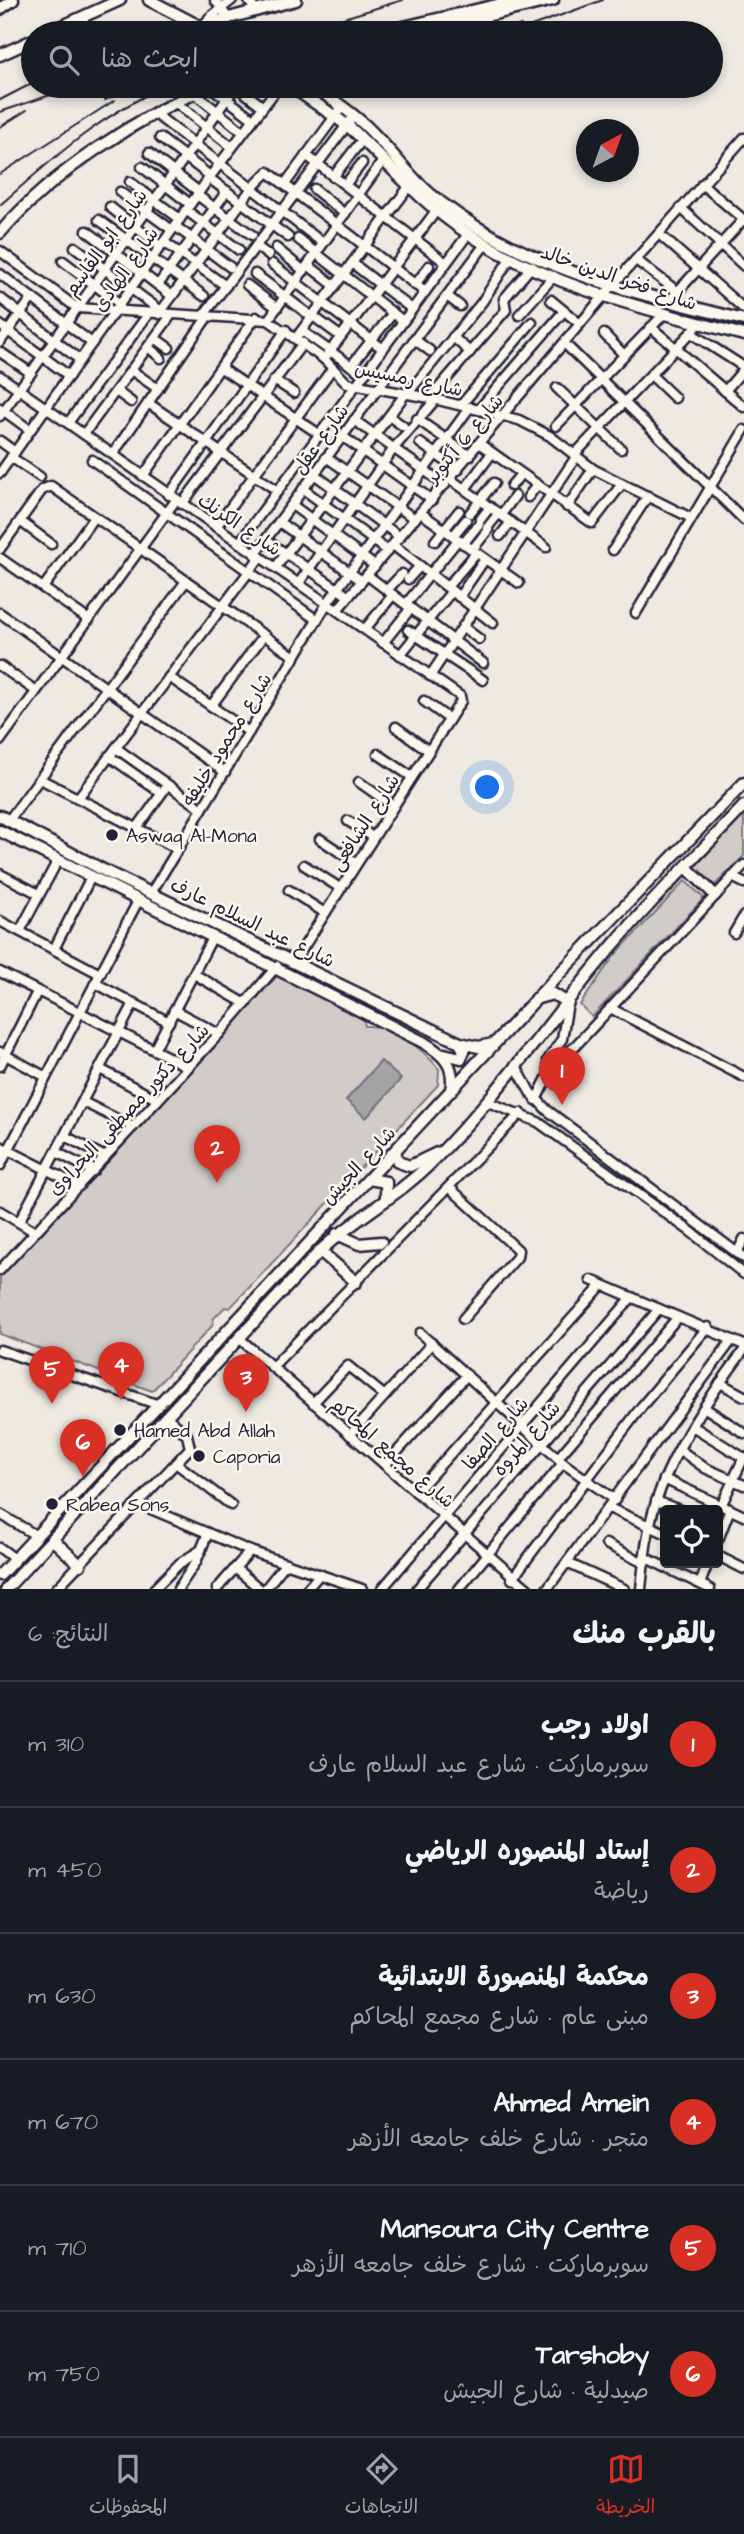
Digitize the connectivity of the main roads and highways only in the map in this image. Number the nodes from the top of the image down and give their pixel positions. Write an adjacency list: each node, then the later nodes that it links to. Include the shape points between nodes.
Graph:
1 (13, 0): 8 (main road)
2 (120, 0): 9 (main road)
3 (149, 0): 10 (main road)
4 (296, 0): 7 (main road)
5 (518, 0): 12 (main road)
6 (553, 0): 13 (main road)
7 (282, 2): 11 (main road)
8 (0, 9)
9 (74, 21)
10 (185, 21)
11 (221, 21)
12 (429, 21)
13 (465, 21)
14 (21, 45): 15 (main road)
15 (0, 54)
16 (183, 98): 19 (main road, via 128,128 44,190)
17 (309, 98): 21 (main road, شارع فخر الدين خالد, via 346,125 408,188 468,234 511,257 605,295)
18 (330, 98): 20 (main road, شارع فخر الدين خالد, via 369,129 406,173 467,221 538,257 613,285)
19 (0, 233)
20 (744, 320)
21 (744, 335)
22 (744, 783): 28 (main road, شارع الجيش)
23 (744, 806): 26 (main road, شارع الجيش)
24 (4, 818): 30 (main road, شارع عبد السلام عارف)
25 (0, 831): 32 (main road, شارع عبد السلام عارف, via 276,966)
26 (686, 867): 27 (main road); 29 (main road, شارع الجيش, via 616,942)
27 (715, 895)
28 (536, 1000): 29 (main road, via 552,994); 31 (main road, شارع الجيش)
29 (568, 1003): 34 (main road, شارع الجيش)
30 (460, 1043): 31 (main road, شارع عبد السلام عارف); 32 (main road, via 461,1058)
31 (493, 1044): 33 (main road, شارع الجيش)
32 (440, 1053): 33 (main road, via 453,1073)
33 (450, 1091): 35 (main road, شارع الجيش)
34 (444, 1149): 35 (main road, via 410,1166 398,1162); 37 (main road, شارع الجيش)
35 (395, 1151): 36 (main road, شارع الجيش)
36 (369, 1178): 37 (main road, via 386,1182); 44 (main road, شارع الجيش)
37 (386, 1200): 38 (main road, شارع الجيش)
38 (337, 1234): 39 (main road, via 359,1244); 40 (main road, شارع الجيش)
39 (381, 1242)
40 (320, 1251): 41 (main road); 42 (main road, شارع الجيش)
41 (356, 1282)
42 (52, 1539): 43 (main road); 45 (main road, شارع الجيش)
43 (80, 1565)
44 (0, 1575)
45 (6, 1589)

